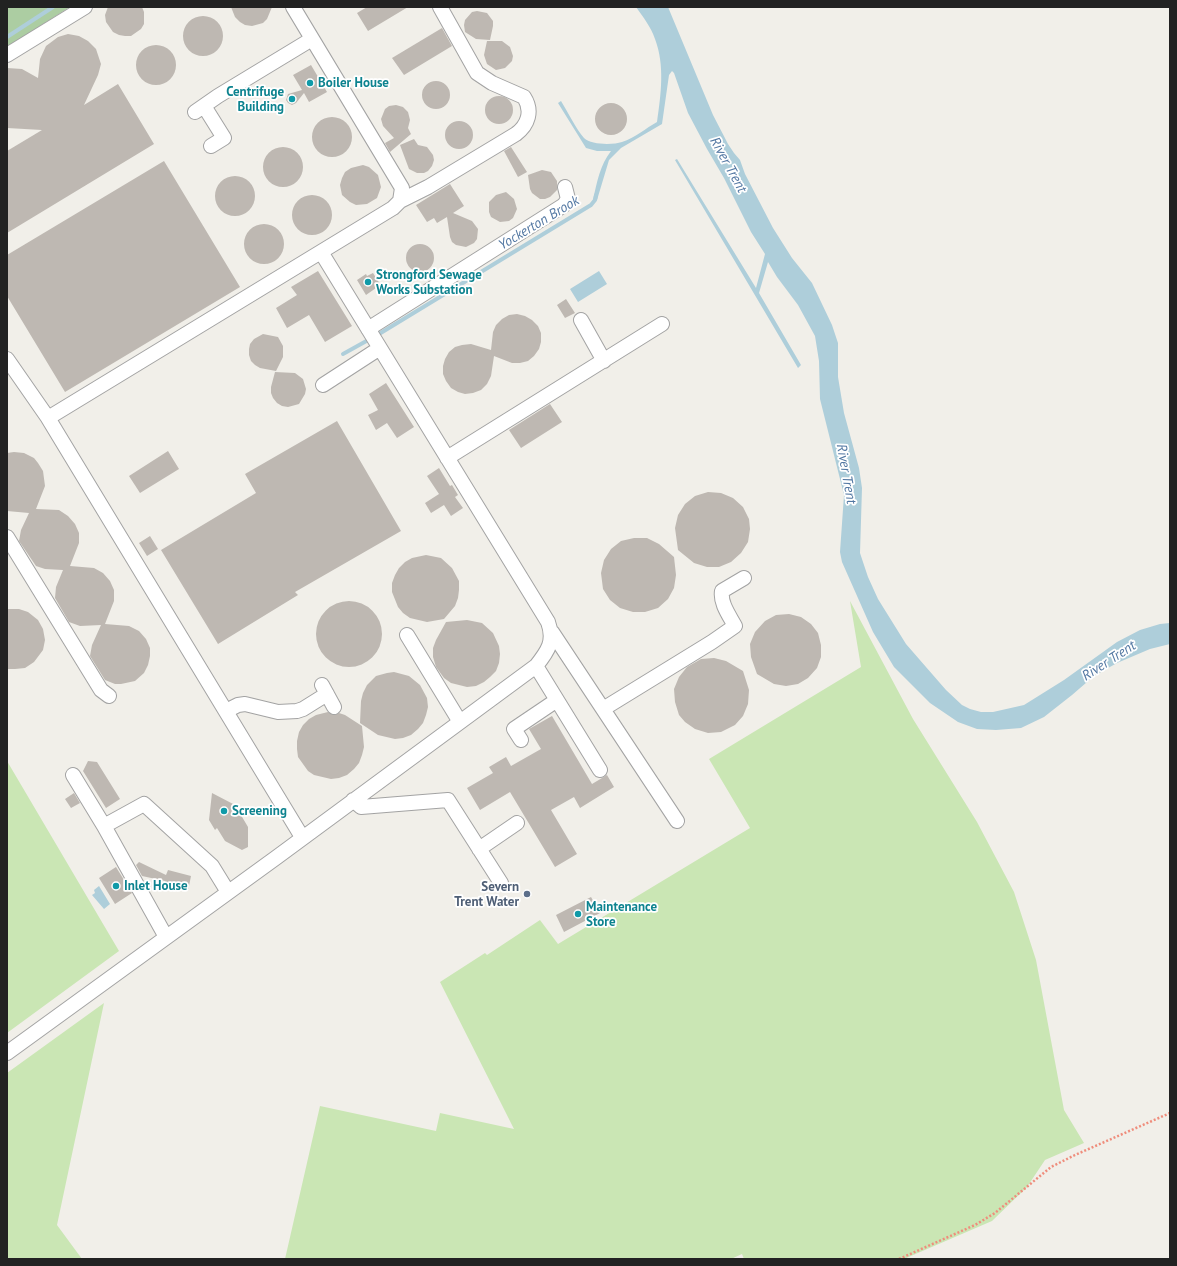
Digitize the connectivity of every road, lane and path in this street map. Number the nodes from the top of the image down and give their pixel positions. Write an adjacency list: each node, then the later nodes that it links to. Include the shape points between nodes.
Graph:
1 (85, 7): 5 (lane)
2 (293, 7): 4 (lane)
3 (440, 7): 8 (lane, via 477,73 524,98 529,114 525,126 516,134)
4 (312, 39): 6 (lane, via 199,109 224,138); 8 (lane, via 402,188)
5 (7, 55)
6 (212, 146)
7 (565, 187): 12 (lane, via 568,199 564,205)
8 (400, 201): 9 (lane, via 394,208)
9 (321, 252): 12 (lane); 17 (lane)
10 (581, 320): 15 (lane)
11 (662, 324): 15 (lane)
12 (368, 329): 13 (lane)
13 (380, 348): 16 (lane); 18 (lane)
14 (7, 359): 17 (lane)
15 (604, 361): 18 (lane)
16 (323, 385)
17 (48, 418): 28 (lane)
18 (448, 458): 21 (lane)
19 (7, 537): 25 (lane, via 101,690)
20 (744, 578): 27 (lane, via 722,591 721,596 735,626)
21 (552, 632): 23 (lane, via 550,648); 27 (lane)
22 (407, 635): 29 (lane)
23 (536, 666): 26 (lane); 29 (lane)
24 (328, 695): 28 (lane, via 297,711 278,712 245,704)
25 (109, 696)
26 (557, 700): 30 (lane, via 514,729); 31 (lane)
27 (603, 709): 34 (lane)
28 (226, 712): 37 (lane)
29 (460, 722): 33 (lane)
30 (521, 740)
31 (600, 770)
32 (73, 776): 36 (lane)
33 (353, 800): 37 (lane); 38 (lane, via 361,807 448,800)
34 (677, 821)
35 (517, 823): 38 (lane)
36 (104, 826): 40 (lane, via 144,804 212,866); 41 (lane)
37 (302, 837): 40 (lane)
38 (479, 849): 39 (lane)
39 (501, 883)
40 (228, 892): 41 (lane)
41 (166, 937): 42 (lane)
42 (7, 1052)
43 (1170, 1113): 44 (path, via 1075,1154 1051,1167 995,1213 975,1225)
44 (899, 1259)

